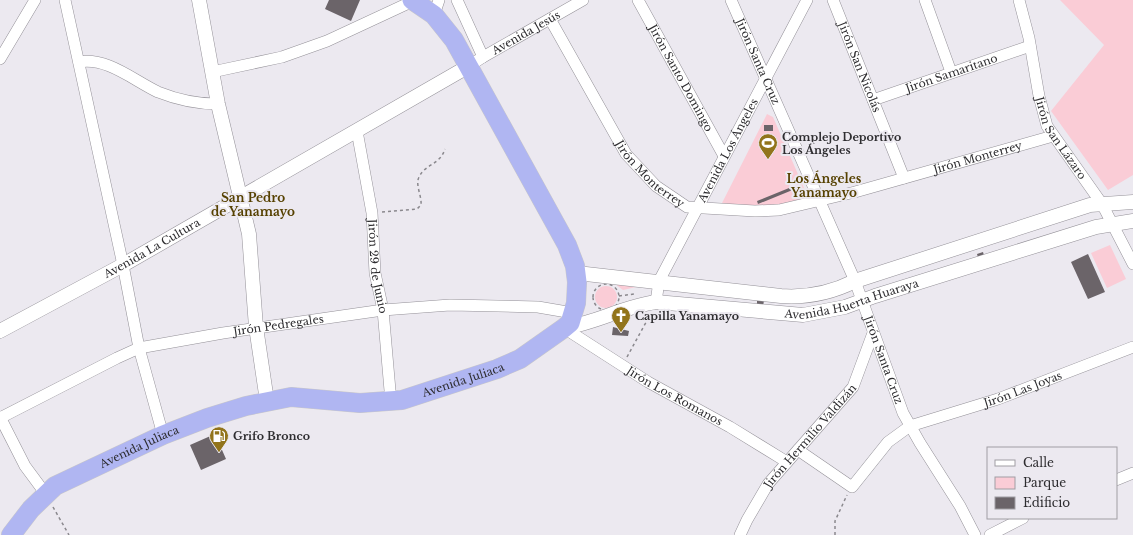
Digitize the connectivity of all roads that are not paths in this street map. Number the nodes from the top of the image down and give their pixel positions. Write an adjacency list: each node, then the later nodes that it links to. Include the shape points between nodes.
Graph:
1 (35, 0): 16 (street)
2 (65, 0): 17 (street)
3 (199, 0): 19 (street)
4 (413, 0): 13 (highway); 19 (street, via 327,41 282,57)
5 (457, 0): 18 (street)
6 (583, 0): 14 (street, Avenida Jesús)
7 (638, 0): 26 (street, Jirón Santo Domingo)
8 (731, 0): 21 (street, Jirón Santa Cruz)
9 (806, 0): 21 (street, Avenida Los Ángeles)
10 (833, 0): 22 (street, Jirón San Nicolás)
11 (925, 0): 20 (street)
12 (1019, 0): 15 (street, Jirón San Lázaro)
13 (437, 7): 18 (highway, via 454,40)
14 (550, 19): 18 (street, Avenida Jesús); 32 (street, Jirón Monterrey, via 620,145 634,164 669,197 687,208)
15 (1030, 46): 20 (street, Jirón Samaritano); 25 (street, Jirón San Lázaro, via 1043,115)
16 (0, 59)
17 (79, 62): 23 (street, via 92,60 104,63 144,85 178,99 195,104); 36 (street)
18 (476, 62): 24 (street, Avenida La Cultura); 37 (highway, via 567,245)
19 (212, 72): 23 (street)
20 (951, 72): 22 (street, Jirón Samaritano)
21 (766, 77): 26 (street, Avenida Los Ángeles); 29 (street, Jirón Santa Cruz)
22 (872, 100): 27 (street, Jirón San Nicolás)
23 (218, 104): 28 (street)
24 (358, 131): 28 (street, Avenida La Cultura); 42 (street, Jirón 29 de Junio, via 372,213 375,272)
25 (1053, 136): 27 (street, Jirón Monterrey); 31 (street, Jirón San Lázaro)
26 (724, 156): 32 (street, Avenida Los Ángeles)
27 (904, 178): 29 (street, Jirón Monterrey)
28 (240, 197): 36 (street, Avenida La Cultura); 44 (street, via 248,234)
29 (818, 199): 32 (street, Jirón Monterrey, via 768,211); 38 (street, Jirón Santa Cruz)
30 (1133, 202): 31 (street, Avenida Huerta Huaraya)
31 (1102, 204): 34 (street, Jirón San Lázaro); 38 (street, Avenida Huerta Huaraya, via 1090,205)
32 (698, 208): 39 (street, Avenida Los Ángeles)
33 (1133, 221): 34 (street, Avenida Huerta Huaraya)
34 (1112, 223): 35 (street, Jirón San Lázaro); 40 (street, Avenida Huerta Huaraya)
35 (1133, 264)
36 (124, 265): 45 (street, Avenida La Cultura); 48 (street)
37 (577, 273): 39 (street, Avenida Huerta Huaraya); 43 (highway, via 577,294)
38 (855, 281): 39 (street, Avenida Huerta Huaraya, via 834,290 798,297); 40 (street, Jirón Santa Cruz)
39 (659, 282): 41 (street, Avenida Los Ángeles)
40 (862, 300): 41 (street, Avenida Huerta Huaraya, via 845,308 802,315); 46 (street, Jirón Santa Cruz)
41 (656, 302): 43 (street, Avenida Huerta Huaraya, via 584,325)
42 (383, 310): 43 (street, Jirón Pedregales, via 479,304 552,309); 44 (street, Jirón Pedregales); 50 (street, Jirón 29 de Junio)
43 (569, 321): 50 (highway, Avenida Juliaca, via 536,348 510,364 430,392); 55 (street, Jirón Los Romanos, via 623,366)
44 (256, 327): 48 (street, Jirón Pedregales); 49 (street)
45 (0, 331)
46 (873, 333): 52 (street, Jirón Santa Cruz); 54 (street, Jirón Hermilio Valdizán, via 853,387)
47 (1133, 347): 52 (street, Jirón Las Joyas, via 998,399)
48 (139, 348): 51 (street, Jirón Pedregales); 53 (street)
49 (268, 401): 50 (highway, Avenida Juliaca, via 291,397 339,402); 53 (highway, Avenida Juliaca, via 207,418)
50 (391, 402)
51 (0, 418): 58 (street, via 25,466)
52 (910, 426): 54 (street, Jirón Las Joyas, via 888,442 852,486); 62 (street, Jirón Santa Cruz)
53 (163, 435): 58 (highway, Avenida Juliaca, via 68,479)
54 (798, 450): 55 (street, Jirón Hermilio Valdizán)
55 (786, 462): 61 (street, Jirón Hermilio Valdizán, via 765,489)
56 (1133, 473): 57 (street)
57 (1117, 480)
58 (45, 493): 60 (highway, Avenida Juliaca)
59 (1021, 519): 63 (street)
60 (11, 535)
61 (740, 535)
62 (975, 535)
63 (990, 535)

